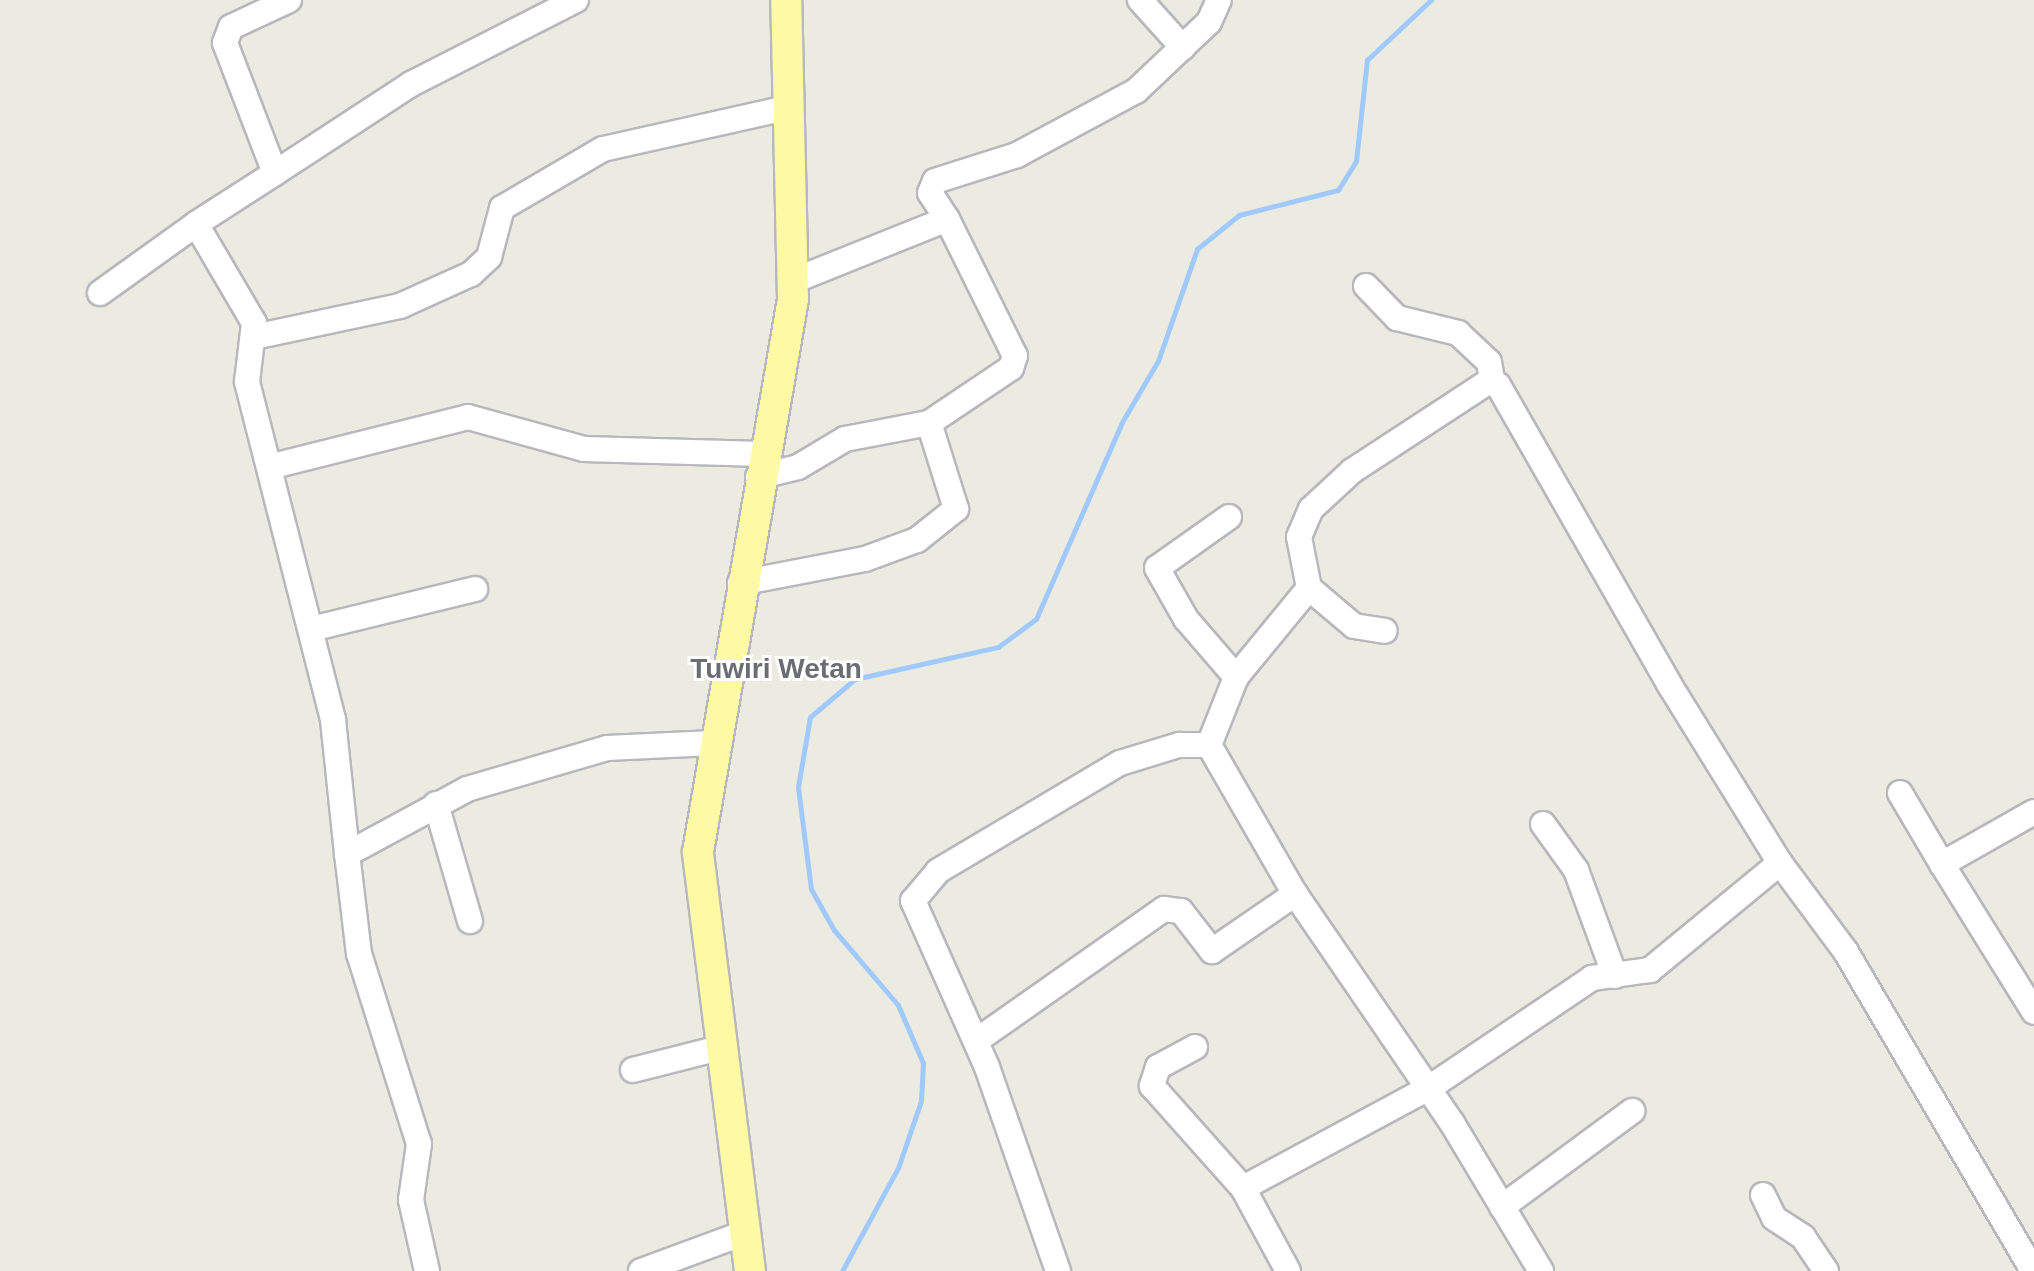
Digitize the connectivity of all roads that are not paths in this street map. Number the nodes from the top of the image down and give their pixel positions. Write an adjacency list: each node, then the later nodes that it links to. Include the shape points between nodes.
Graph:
1 (289, 0): 8 (street, via 231,27 225,43)
2 (576, 0): 8 (street, via 411,84)
3 (786, 0): 7 (main road)
4 (1140, 0): 6 (street)
5 (1219, 0): 6 (street)
6 (1183, 48): 9 (street, via 1107,109 1017,155 944,174 930,193)
7 (768, 111): 11 (main road); 14 (street, via 603,149 502,208 489,257 446,286 330,325)
8 (275, 173): 10 (street)
9 (947, 219): 11 (street); 16 (street, via 1015,356 1011,368)
10 (196, 224): 13 (street); 14 (street, via 246,300)
11 (793, 281): 17 (main road)
12 (1366, 286): 15 (street, via 1397,318 1458,333 1489,362)
13 (100, 293)
14 (254, 337): 18 (street, via 247,382)
15 (1493, 384): 21 (street, via 1473,387 1352,471 1311,509 1299,537); 33 (street)
16 (929, 423): 17 (street, via 845,439 798,467); 20 (street, via 956,509 917,540 865,559)
17 (760, 466): 18 (street, via 584,449 468,417); 20 (main road)
18 (269, 467): 23 (street)
19 (1229, 517): 25 (street, via 1157,568 1186,619)
20 (740, 583): 26 (main road)
21 (1309, 588): 24 (street, via 1354,626); 25 (street)
22 (475, 589): 23 (street)
23 (311, 629): 32 (street, via 335,735)
24 (1385, 631)
25 (1236, 677): 27 (street)
26 (695, 743): 29 (street, via 607,748); 41 (main road)
27 (1209, 745): 35 (street); 39 (street, via 1179,745 1120,763 920,886 914,909)
28 (1900, 793): 34 (street)
29 (436, 804): 32 (street); 36 (street)
30 (2034, 812): 34 (street)
31 (1543, 824): 37 (street, via 1576,870)
32 (347, 854): 49 (street, via 359,954 419,1144 411,1200)
33 (1780, 863): 37 (street, via 1650,970); 56 (street, via 1846,952)
34 (1942, 864): 38 (street)
35 (1295, 894): 39 (street, via 1212,951 1181,911 1164,909); 43 (street)
36 (470, 921)
37 (1615, 976): 43 (street, via 1592,978 1566,992)
38 (2034, 1012)
39 (976, 1041): 52 (street)
40 (1195, 1047): 45 (street, via 1158,1067 1152,1086)
41 (705, 1052): 42 (street); 48 (main road)
42 (633, 1070)
43 (1429, 1088): 45 (street); 47 (street)
44 (1632, 1111): 47 (street)
45 (1243, 1188): 53 (street)
46 (1763, 1195): 55 (street, via 1774,1218 1803,1237)
47 (1502, 1207): 54 (street)
48 (729, 1237): 50 (street); 51 (main road)
49 (427, 1271)
50 (641, 1271)
51 (750, 1271)
52 (1058, 1271)
53 (1288, 1271)
54 (1541, 1271)
55 (1826, 1271)
56 (2033, 1271)

